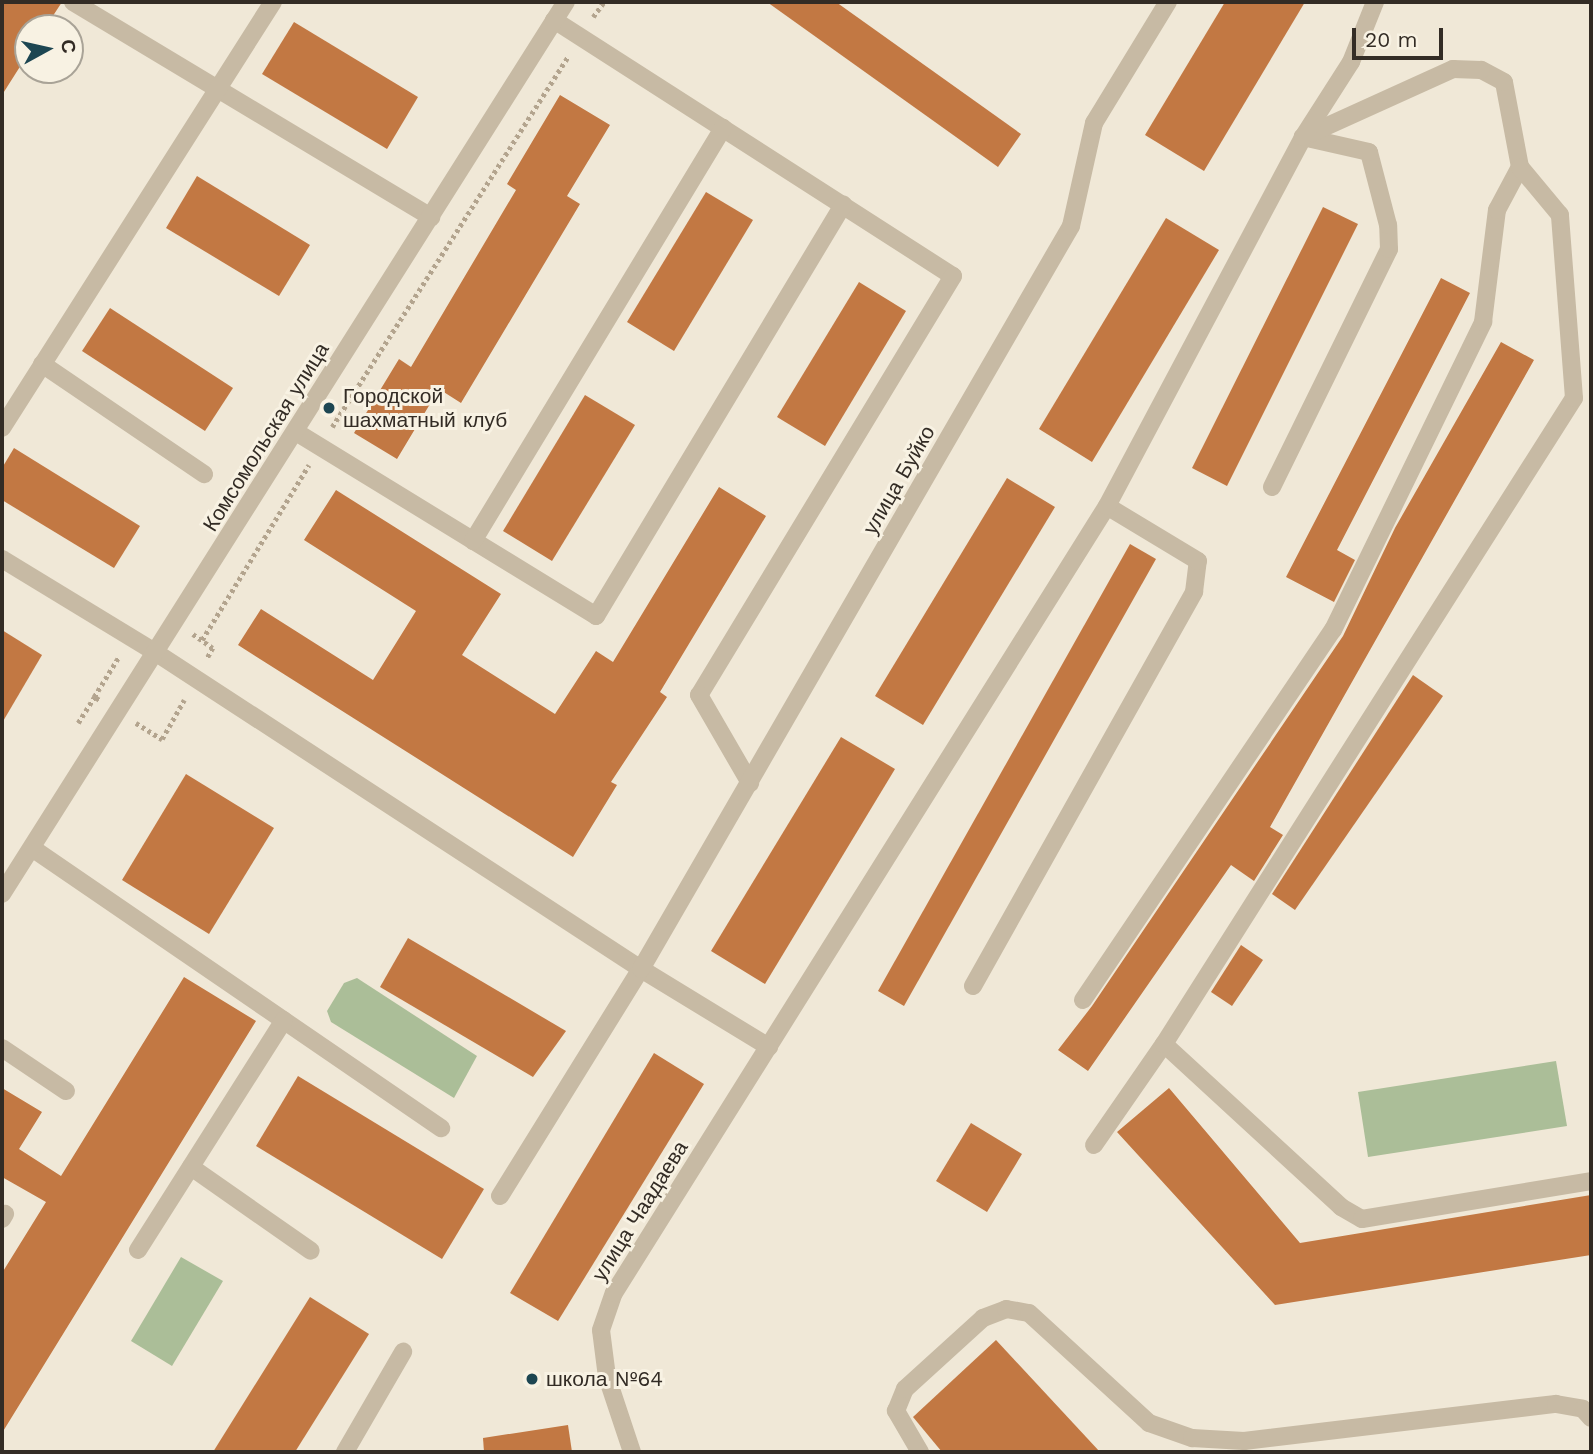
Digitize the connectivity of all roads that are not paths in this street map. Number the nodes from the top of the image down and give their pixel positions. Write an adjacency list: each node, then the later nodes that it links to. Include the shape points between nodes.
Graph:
1 (73, 2): 7 (street)
2 (273, 2): 7 (street)
3 (566, 2): 6 (street, Комсомольская улица)
4 (1168, 2): 22 (street, улица Буйко, via 1094,122 1071,226)
5 (1375, 2): 9 (street, улица Чаадаева, via 1350,62)
6 (554, 20): 8 (street); 12 (street, Комсомольская улица)
7 (218, 87): 12 (street); 13 (street)
8 (723, 128): 11 (street); 19 (street)
9 (1303, 137): 10 (street, via 1453,69 1481,71 1503,82); 17 (street, via 1369,152 1388,225 1389,250); 18 (street, улица Чаадаева)
10 (1520, 167): 27 (street, via 1497,210 1483,322 1333,630); 29 (street, via 1560,215 1574,398)
11 (843, 205): 19 (street, via 596,616); 22 (street, via 953,276 699,695)
12 (431, 217): 15 (street, Комсомольская улица)
13 (42, 365): 14 (street); 16 (street)
14 (2, 428)
15 (296, 432): 19 (street); 21 (street, Комсомольская улица)
16 (204, 474)
17 (1272, 487)
18 (1107, 506): 26 (street, via 1198,561 1195,592); 30 (street, улица Чаадаева)
19 (473, 541)
20 (2, 559): 21 (street)
21 (158, 654): 23 (street, Комсомольская улица); 25 (street)
22 (750, 783): 25 (street, улица Буйко)
23 (32, 848): 24 (street, Комсомольская улица); 28 (street)
24 (2, 894)
25 (641, 969): 30 (street); 37 (street, улица Буйко)
26 (973, 986)
27 (1083, 1000)
28 (284, 1020): 33 (street); 35 (street)
29 (1164, 1044): 34 (street); 36 (street, via 1341,1207 1362,1219)
30 (769, 1047): 43 (street, улица Чаадаева, via 614,1293 601,1330 607,1377)
31 (2, 1048): 32 (street)
32 (66, 1091)
33 (442, 1128)
34 (1094, 1145)
35 (191, 1167): 38 (street); 39 (street)
36 (1591, 1181)
37 (500, 1196)
38 (138, 1250)
39 (311, 1251)
40 (403, 1352): 42 (street)
41 (1591, 1418): 44 (street, via 1583,1409 1556,1404 1244,1441 1192,1438 1149,1423 1029,1313 1006,1309 983,1318 905,1389 896,1411)
42 (345, 1452)
43 (632, 1452)
44 (920, 1452)

